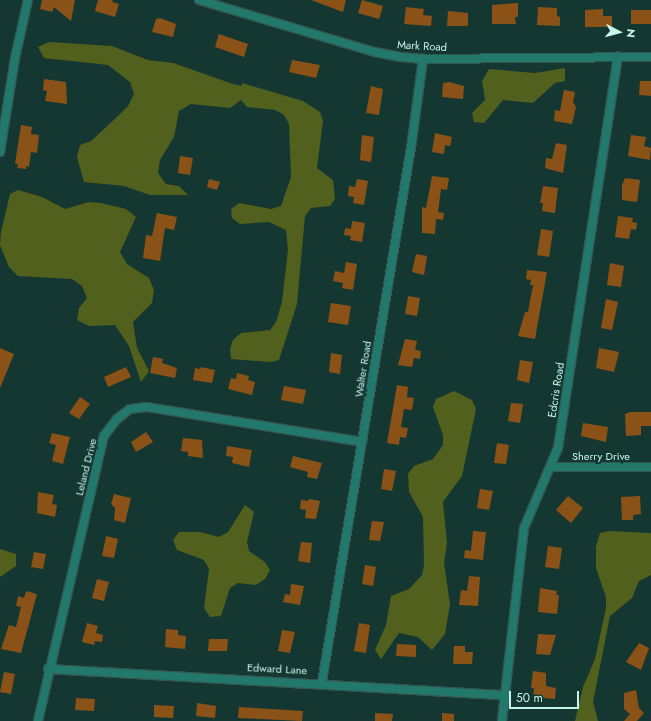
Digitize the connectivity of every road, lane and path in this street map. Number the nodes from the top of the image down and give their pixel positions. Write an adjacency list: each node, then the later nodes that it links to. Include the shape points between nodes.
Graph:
1 (28, 0): 6 (street, via 15,58)
2 (200, 0): 5 (street, Mark Road, via 375,52)
3 (651, 56): 4 (street, Mark Road)
4 (618, 57): 5 (street, Mark Road); 8 (street, Edcris Road, via 558,448)
5 (423, 59): 7 (street, Walter Road)
6 (0, 152)
7 (362, 442): 10 (street, Leland Drive, via 176,410 147,407 130,409 117,419 104,436); 11 (street, Walter Road)
8 (551, 467): 9 (street, Sherry Drive); 12 (street, Edcris Road, via 531,506 524,528)
9 (651, 467)
10 (48, 669): 11 (street, Edward Lane); 13 (street, Leland Drive)
11 (322, 682): 12 (street, Edward Lane)
12 (505, 695): 14 (street, Edcris Road)
13 (38, 721)
14 (502, 721)

